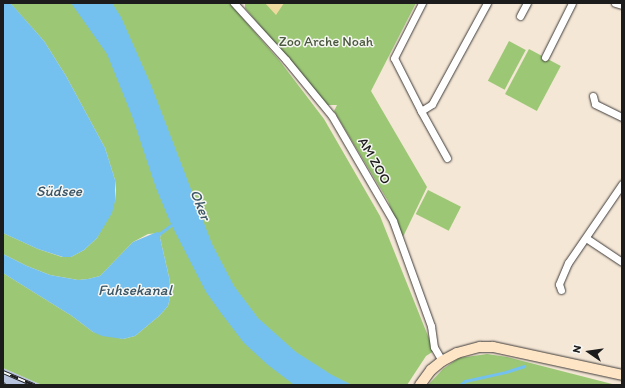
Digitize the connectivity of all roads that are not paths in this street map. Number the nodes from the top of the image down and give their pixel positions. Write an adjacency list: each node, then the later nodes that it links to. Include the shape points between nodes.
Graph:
1 (234, 3): 18 (street, AM ZOO, via 332,116 393,221 429,319 434,347)
2 (422, 3): 11 (street, via 394,58)
3 (487, 3): 11 (street, via 432,104)
4 (527, 3): 8 (street)
5 (572, 3): 9 (street)
6 (614, 3): 7 (street)
7 (622, 5)
8 (520, 16)
9 (545, 57)
10 (592, 96): 12 (street, via 595,104)
11 (421, 111): 13 (street)
12 (622, 117)
13 (447, 158)
14 (622, 184): 15 (street)
15 (586, 238): 16 (street); 17 (street, via 562,274 559,284)
16 (622, 262)
17 (561, 290)
18 (442, 361): 19 (street, via 468,349 480,347); 20 (street, via 431,370)
19 (621, 372)
20 (420, 385)

